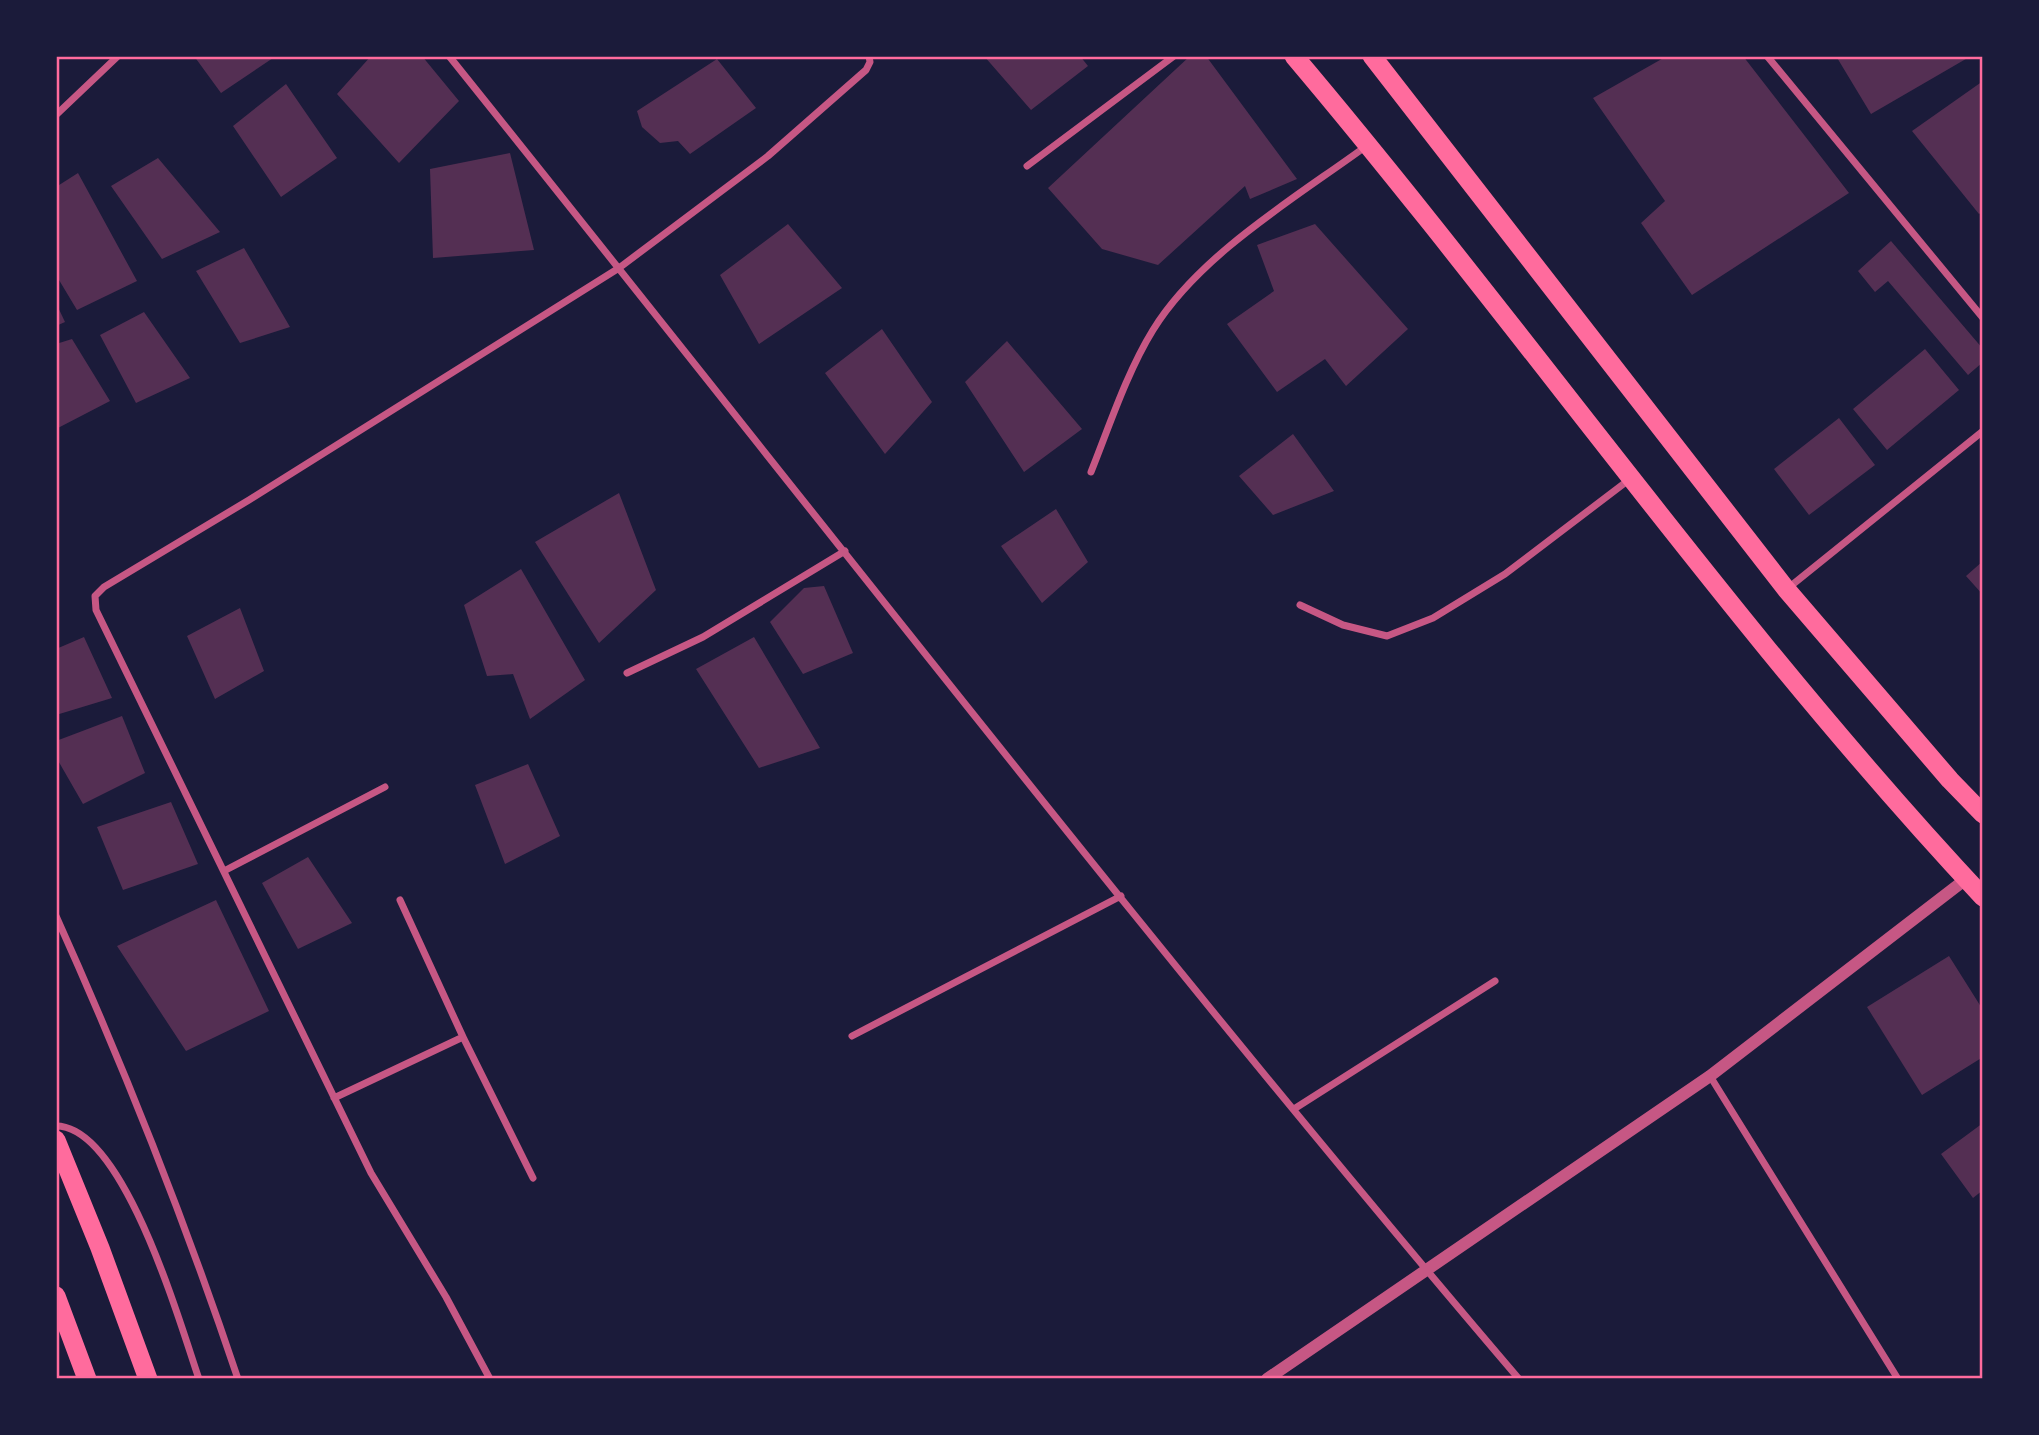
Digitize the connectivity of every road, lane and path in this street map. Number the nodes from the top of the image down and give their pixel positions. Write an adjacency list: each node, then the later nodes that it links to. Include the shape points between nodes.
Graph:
1 (118, 56): 8 (street)
2 (449, 56): 11 (street)
3 (869, 56): 11 (street, via 866,70 768,156)
4 (1174, 56): 10 (street)
5 (1294, 56): 9 (highway)
6 (1372, 56): 17 (highway)
7 (1767, 56): 12 (street)
8 (56, 115)
9 (1368, 144): 14 (street, via 1240,239 1191,283 1153,330); 15 (highway)
10 (1027, 166)
11 (619, 268): 16 (street); 22 (street, via 94,596 96,610)
12 (1983, 318)
13 (1983, 431): 17 (street)
14 (1091, 472)
15 (1631, 478): 18 (street, via 1505,574 1433,618 1387,636 1343,625); 23 (highway, via 1750,630)
16 (845, 551): 19 (street, via 703,637); 24 (street)
17 (1786, 589): 21 (highway)
18 (1300, 605)
19 (627, 673)
20 (385, 787): 22 (street)
21 (1983, 814)
22 (224, 871): 32 (street)
23 (1966, 879): 25 (highway); 31 (street)
24 (1121, 896): 29 (street); 33 (street)
25 (1983, 897)
26 (400, 900): 30 (street)
27 (56, 916): 42 (street, via 116,1051)
28 (1495, 981): 33 (street)
29 (852, 1036)
30 (463, 1037): 32 (street); 36 (street)
31 (1710, 1076): 37 (street); 46 (street)
32 (334, 1098): 43 (street, via 371,1174)
33 (1294, 1109): 37 (street)
34 (56, 1126): 41 (street, via 74,1129 96,1145 120,1183 158,1260)
35 (56, 1140): 40 (highway)
36 (533, 1178)
37 (1425, 1269): 44 (street); 45 (street)
38 (56, 1296): 39 (highway)
39 (87, 1379)
40 (148, 1379)
41 (198, 1379)
42 (238, 1379)
43 (490, 1379)
44 (1267, 1379)
45 (1519, 1379)
46 (1898, 1379)

